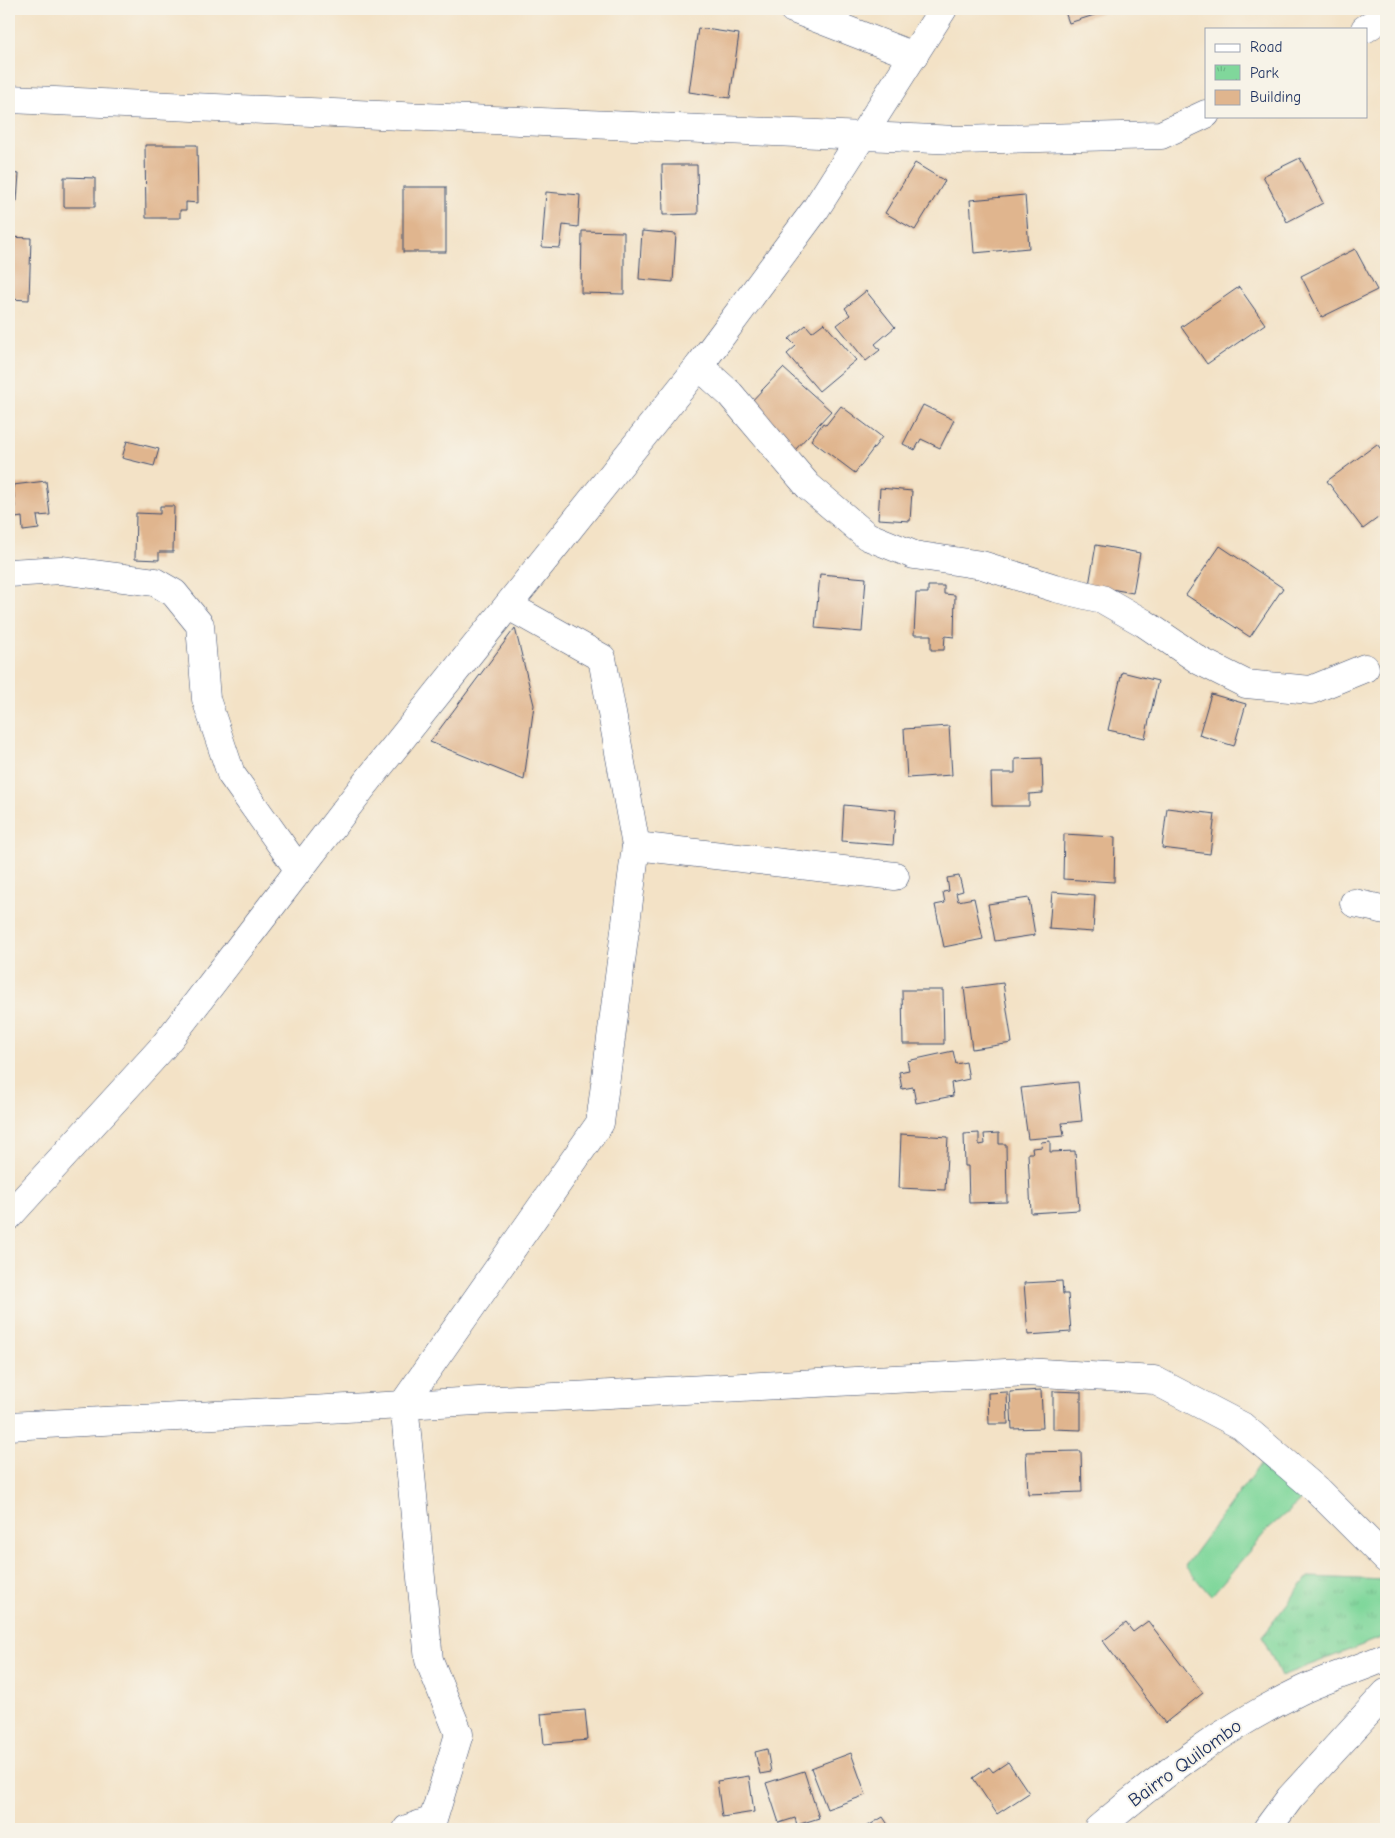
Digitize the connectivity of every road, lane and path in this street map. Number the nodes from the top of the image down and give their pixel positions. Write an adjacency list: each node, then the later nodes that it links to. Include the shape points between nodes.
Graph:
1 (793, 9): 5 (street)
2 (943, 9): 5 (street)
3 (1386, 16): 4 (street)
4 (1367, 28)
5 (914, 56): 8 (street)
6 (9, 99): 8 (street)
7 (1205, 114): 8 (street, via 1161,135 958,140)
8 (864, 136): 9 (street, via 815,210)
9 (699, 366): 11 (street); 12 (street, via 730,394 808,486 867,536 914,555 982,565 1054,588 1102,599 1200,661 1246,684 1311,690)
10 (9, 573): 14 (street, via 61,570 155,582 174,594 200,625 206,699 231,774)
11 (509, 606): 13 (street, via 602,658); 14 (street)
12 (1365, 668)
13 (636, 846): 15 (street); 19 (street, via 600,1123)
14 (299, 870): 18 (street, via 163,1047)
15 (895, 876)
16 (1354, 903): 17 (street)
17 (1386, 910)
18 (9, 1216)
19 (404, 1403): 20 (street); 21 (street, via 1026,1372 1154,1380 1242,1426 1317,1490); 24 (street, via 429,1660 459,1734 433,1820)
20 (9, 1426)
21 (1386, 1559)
22 (1386, 1657): 25 (street, Bairro Quilombo, via 1300,1691 1245,1719 1199,1748)
23 (1386, 1693): 26 (street, via 1290,1798)
24 (407, 1829)
25 (1098, 1829)
26 (1267, 1829)

